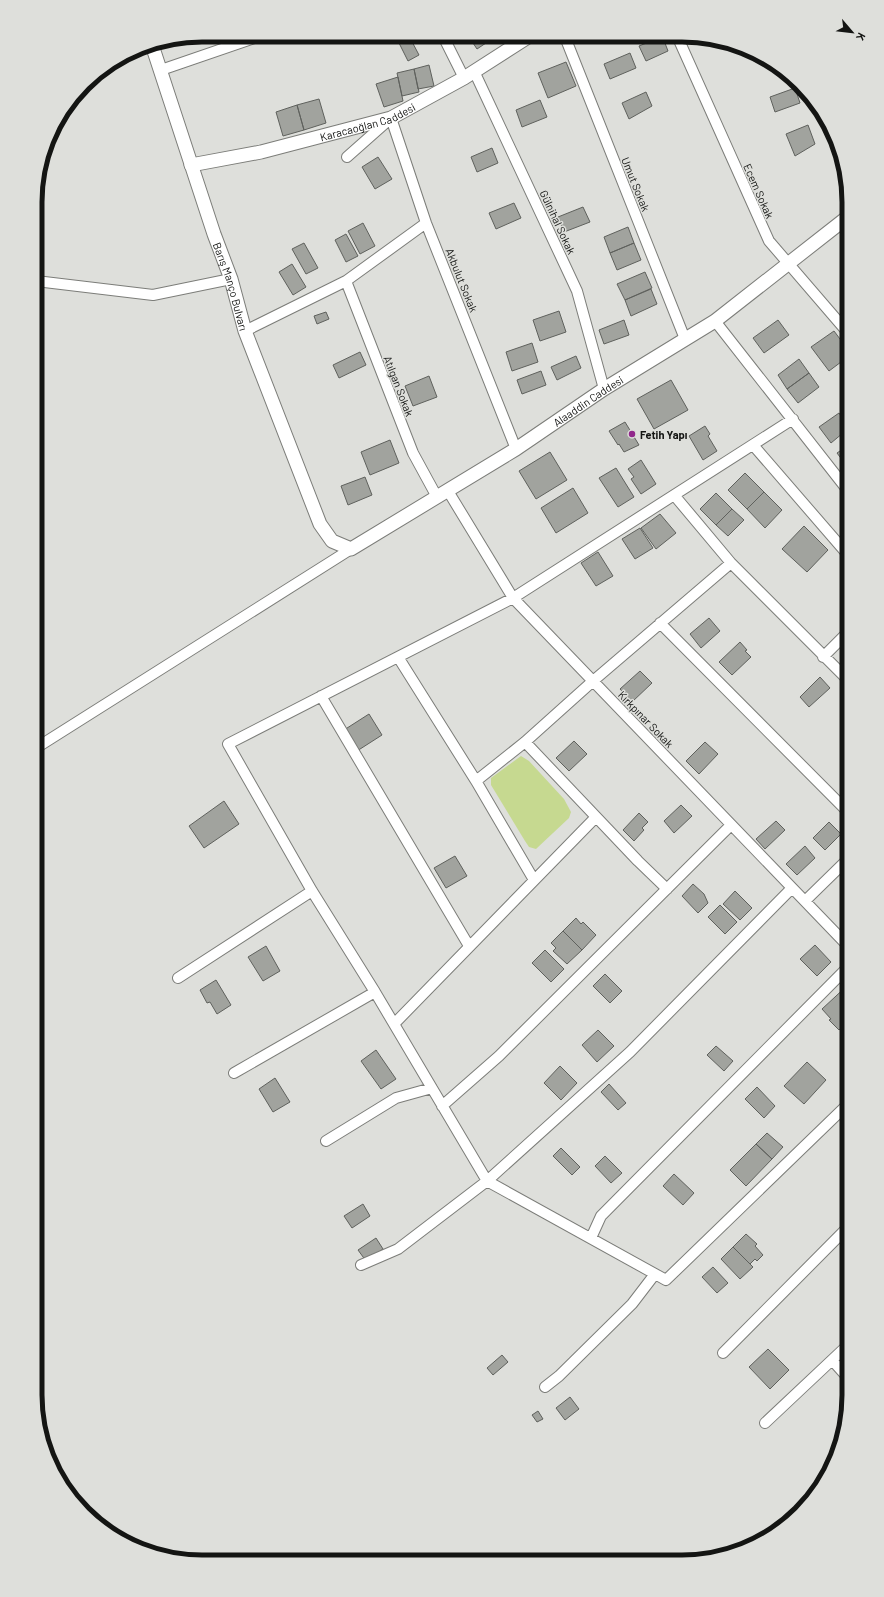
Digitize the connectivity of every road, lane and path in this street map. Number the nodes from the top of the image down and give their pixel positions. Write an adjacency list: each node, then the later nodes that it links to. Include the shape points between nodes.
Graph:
1 (243, 42): 7 (street)
2 (447, 42): 8 (street, Gülnihal Sokak)
3 (520, 42): 8 (street, Karacaoğlan Caddesi)
4 (567, 42): 21 (street, Umut Sokak)
5 (680, 42): 14 (street, Ecem Sokak, via 769,241)
6 (154, 49): 7 (street, Barış Manço Bulvarı)
7 (161, 70): 11 (street, Barış Manço Bulvarı)
8 (469, 74): 9 (street, Karacaoğlan Caddesi); 22 (street, Gülnihal Sokak, via 577,291)
9 (391, 118): 10 (street); 11 (street, Karacaoğlan Caddesi, via 261,152); 13 (street, Akbulut Sokak)
10 (348, 157)
11 (191, 165): 15 (street, Barış Manço Bulvarı)
12 (842, 222): 14 (street, Alaaddin Caddesi)
13 (426, 223): 16 (street); 25 (street, Akbulut Sokak)
14 (790, 264): 18 (street, Alaaddin Caddesi); 19 (street, Ecem Sokak)
15 (231, 279): 17 (street, via 153,294); 20 (street, Barış Manço Bulvarı)
16 (346, 281): 20 (street); 27 (street, Atılgan Sokak, via 413,454)
17 (42, 282)
18 (715, 321): 21 (street, Alaaddin Caddesi); 23 (street)
19 (842, 326)
20 (245, 331): 30 (street, Barış Manço Bulvarı, via 320,524 332,541)
21 (685, 339): 22 (street, Alaaddin Caddesi)
22 (604, 389): 25 (street, Alaaddin Caddesi)
23 (793, 419): 24 (street); 26 (street)
24 (753, 445): 28 (street); 29 (street)
25 (516, 449): 27 (street, Alaaddin Caddesi)
26 (842, 483)
27 (442, 494): 30 (street, Alaaddin Caddesi); 32 (street, Kırkpınar Sokak)
28 (674, 495): 31 (street); 32 (street)
29 (842, 548)
30 (351, 549): 41 (street)
31 (731, 563): 33 (street); 36 (street)
32 (513, 598): 35 (street); 38 (street, Kırkpınar Sokak)
33 (660, 623): 38 (street); 43 (street)
34 (842, 639): 36 (street)
35 (398, 657): 39 (street); 42 (street)
36 (824, 657): 37 (street)
37 (842, 674)
38 (593, 681): 40 (street); 45 (street, Kırkpınar Sokak)
39 (321, 696): 50 (street, via 228,744); 53 (street)
40 (525, 742): 42 (street); 44 (street)
41 (42, 744)
42 (476, 781): 47 (street)
43 (842, 806)
44 (596, 817): 47 (street); 48 (street)
45 (731, 825): 48 (street); 49 (street, Kırkpınar Sokak)
46 (842, 865): 51 (street)
47 (534, 880): 53 (street)
48 (667, 888): 60 (street, via 499,1056)
49 (792, 888): 51 (street, Kırkpınar Sokak); 63 (street, via 630,1052)
50 (312, 891): 55 (street); 56 (street)
51 (805, 901): 52 (street, Kırkpınar Sokak)
52 (842, 940)
53 (469, 946): 57 (street)
54 (842, 973): 65 (street, via 601,1216)
55 (178, 978)
56 (375, 992): 57 (street); 58 (street)
57 (394, 1024): 59 (street)
58 (234, 1073)
59 (432, 1088): 60 (street); 62 (street, via 396,1098)
60 (442, 1106): 63 (street)
61 (842, 1110): 67 (street, via 666,1280)
62 (326, 1141)
63 (487, 1180): 65 (street); 66 (street, via 398,1249)
64 (842, 1233): 69 (street)
65 (591, 1238): 67 (street)
66 (361, 1265)
67 (655, 1274): 72 (street, via 632,1304)
68 (842, 1351): 70 (street)
69 (723, 1353)
70 (832, 1360): 71 (street); 73 (street)
71 (842, 1371)
72 (545, 1387)
73 (764, 1424)

